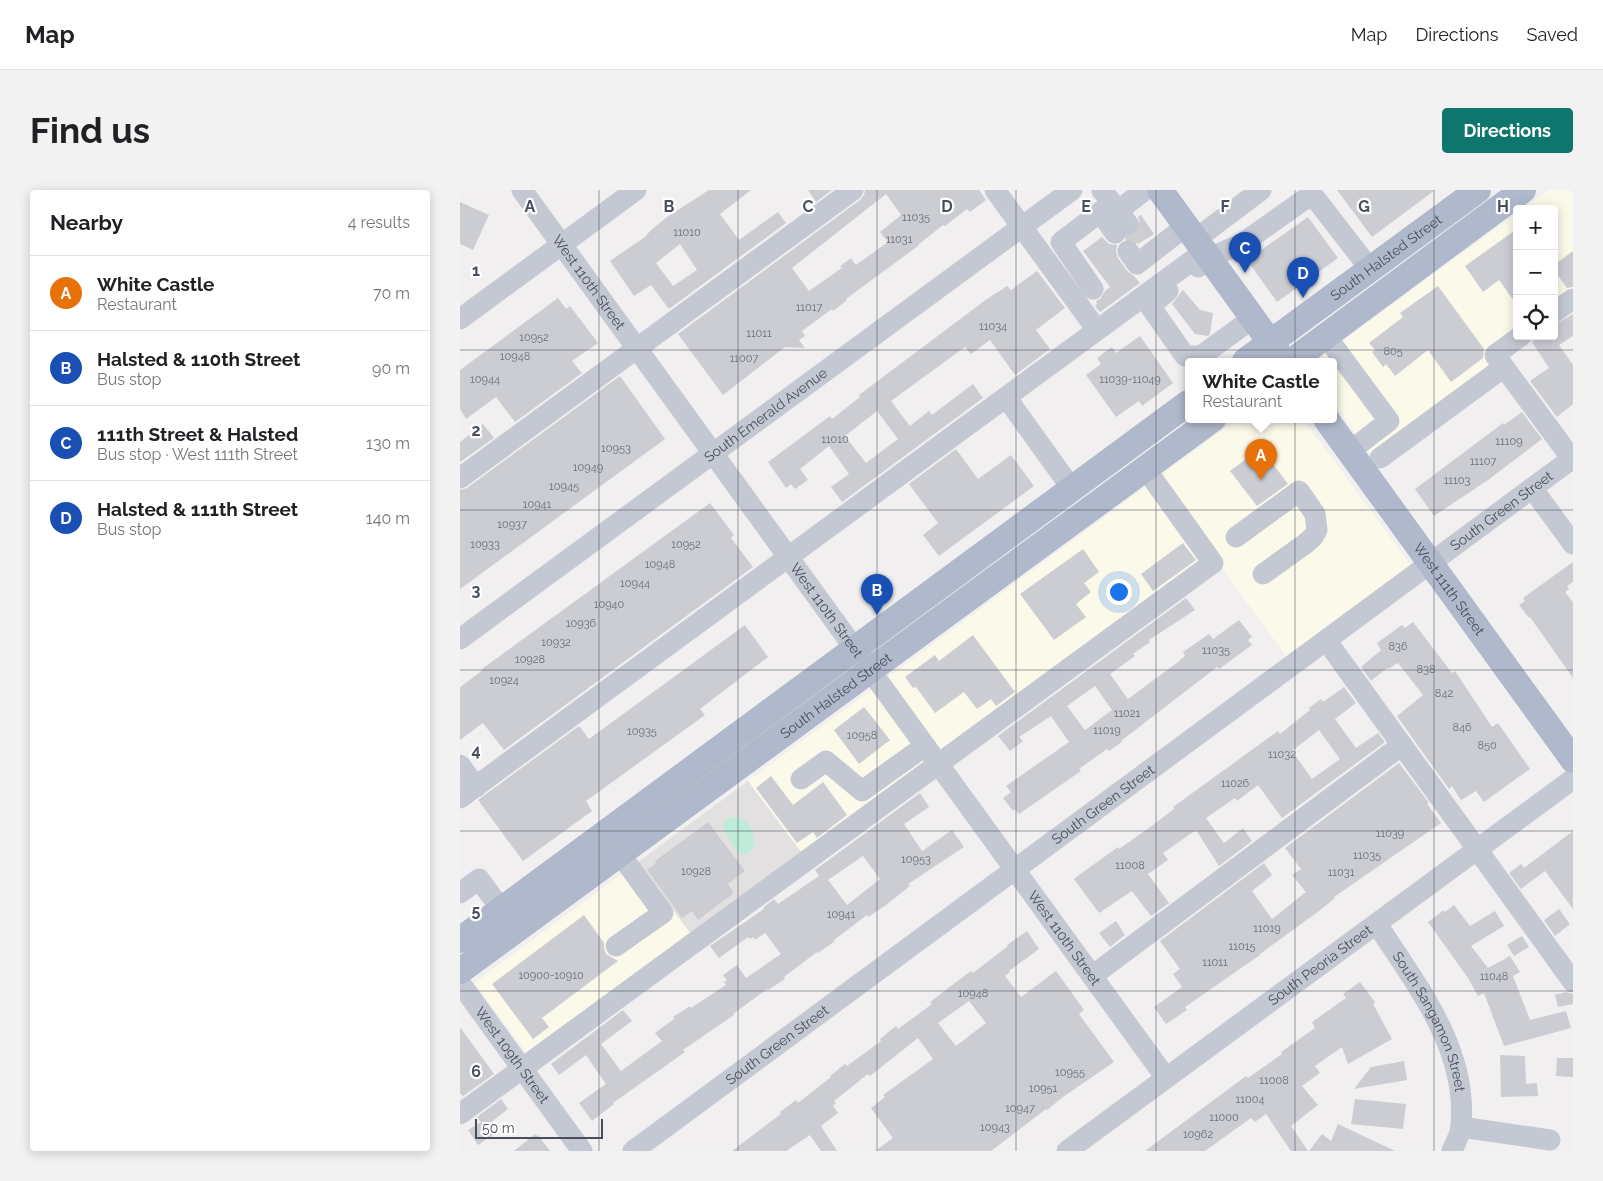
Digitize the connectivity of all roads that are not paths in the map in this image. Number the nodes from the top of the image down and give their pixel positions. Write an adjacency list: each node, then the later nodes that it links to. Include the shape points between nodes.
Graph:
1 (522, 190): 13 (street, West 110th Street)
2 (636, 190): 13 (street)
3 (853, 190): 25 (street)
4 (995, 190): 12 (street)
5 (1072, 190): 12 (street, South Emerald Avenue)
6 (1146, 190): 11 (street)
7 (1160, 190): 14 (main road)
8 (1261, 190): 14 (street)
9 (1478, 190): 16 (main road, South Halsted Street)
10 (1524, 190): 23 (main road, South Halsted Street)
11 (1120, 212): 17 (street, via 1061,242)
12 (1022, 226): 22 (street); 37 (street, South Emerald Avenue)
13 (562, 244): 21 (street); 25 (street, West 110th Street)
14 (1199, 244): 15 (street); 16 (street, via 1243,243 1305,199 1316,198); 20 (main road); 22 (street); 27 (street, via 1150,306 1185,356)
15 (1145, 247)
16 (1370, 269): 26 (main road, South Halsted Street)
17 (1093, 289)
18 (1573, 299): 19 (street)
19 (1558, 309)
20 (1253, 318): 26 (main road); 28 (street)
21 (460, 319)
22 (1097, 330): 46 (street)
23 (1326, 336): 30 (main road, South Halsted Street); 36 (street, via 1389,421)
24 (1516, 340): 31 (street, via 1495,355)
25 (636, 348): 37 (street, West 110th Street); 41 (street)
26 (1277, 352): 29 (main road, South Halsted Street)
27 (1197, 358)
28 (1204, 358)
29 (1256, 358)
30 (1296, 358)
31 (1504, 367): 38 (street); 39 (street)
32 (1010, 404): 43 (street)
33 (1185, 405): 43 (main road, South Halsted Street)
34 (1207, 423): 40 (main road, South Halsted Street)
35 (1329, 423): 36 (main road, West 111th Street)
36 (1350, 451): 47 (main road, West 111th Street)
37 (713, 453): 46 (street, West 110th Street); 49 (street, South Emerald Avenue)
38 (1380, 458)
39 (1572, 459): 42 (street, South Green Street)
40 (1145, 468): 52 (main road, South Halsted Street); 56 (street, via 1212,563)
41 (460, 478)
42 (1532, 488): 45 (street); 47 (street, South Green Street)
43 (1072, 489): 51 (main road, South Halsted Street)
44 (1236, 537): 48 (street, via 1299,491 1315,514 1317,530 1305,544)
45 (1573, 544)
46 (788, 557): 51 (street, West 110th Street); 60 (street)
47 (1430, 563): 50 (street, South Green Street); 55 (main road, West 111th Street)
48 (1263, 574)
49 (460, 640)
50 (1326, 640): 53 (street); 63 (street, South Green Street)
51 (854, 649): 52 (street, West 110th Street); 65 (main road, South Halsted Street)
52 (870, 670): 54 (street, West 110th Street); 62 (main road, South Halsted Street)
53 (1402, 745): 61 (street); 70 (street)
54 (926, 746): 56 (street, West 110th Street); 58 (street, via 862,791 826,761)
55 (1573, 760)
56 (938, 764): 63 (street, West 110th Street); 73 (street)
57 (460, 765): 60 (street)
58 (801, 779)
59 (1573, 779): 61 (street, South Peoria Street)
60 (468, 793)
61 (1477, 850): 66 (street, South Peoria Street); 71 (street)
62 (620, 854): 68 (street, via 664,913); 69 (main road, South Halsted Street)
63 (1015, 869): 70 (street, West 110th Street); 79 (street, South Green Street)
64 (460, 893): 65 (street, via 479,879)
65 (501, 909): 67 (main road, South Halsted Street)
66 (1377, 924): 74 (street, South Peoria Street); 76 (street, South Sangamon Street, via 1432,1010 1446,1038 1457,1073)
67 (460, 940)
68 (616, 946)
69 (460, 972)
70 (1092, 976): 74 (street, West 110th Street)
71 (1573, 982)
72 (460, 984): 73 (street, West 109th Street)
73 (522, 1069): 75 (street); 78 (street, West 109th Street)
74 (1166, 1078): 80 (street, South Peoria Street)
75 (460, 1114)
76 (1461, 1127): 77 (street); 81 (street, South Sangamon Street)
77 (1550, 1140)
78 (582, 1151)
79 (633, 1151)
80 (1067, 1151)
81 (1452, 1151)

